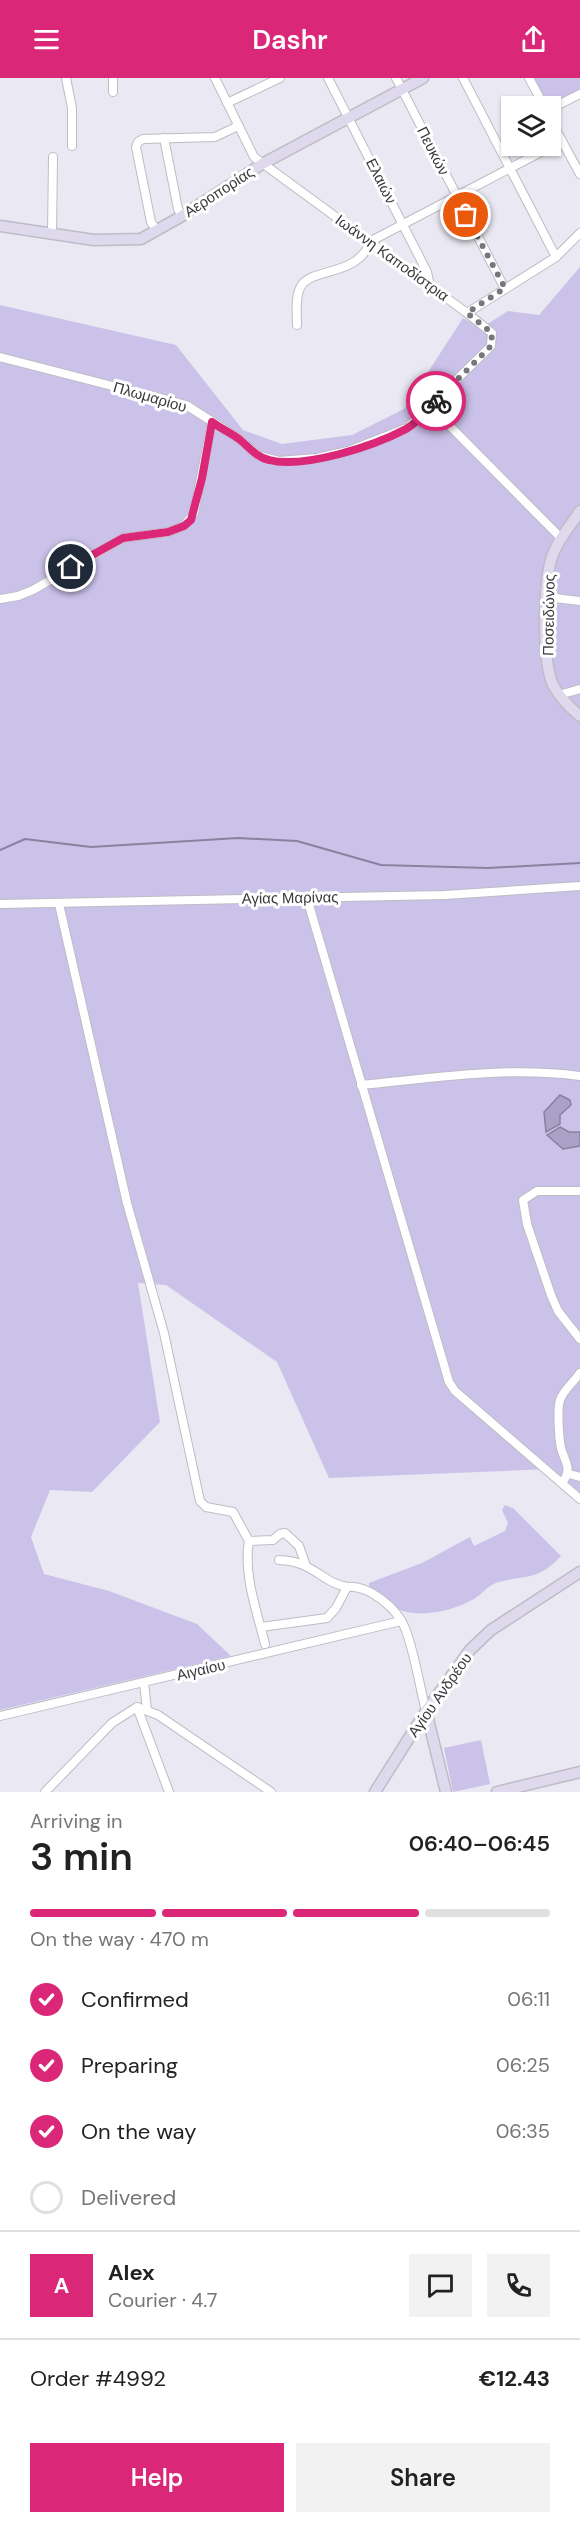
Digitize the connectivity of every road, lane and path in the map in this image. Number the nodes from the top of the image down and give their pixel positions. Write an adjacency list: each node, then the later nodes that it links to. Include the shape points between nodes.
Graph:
1 (66, 78): 20 (street, via 72,108)
2 (113, 78): 11 (street)
3 (215, 78): 14 (street, Ιωάννη Καποδίστρια)
4 (280, 78): 14 (street)
5 (328, 78): 16 (street, Ελαιών)
6 (396, 78): 10 (street, Πευκών)
7 (423, 78): 10 (street, Αεροπορίας)
8 (463, 78): 23 (street)
9 (529, 78): 13 (street)
10 (401, 89): 16 (street, Αεροπορίας); 25 (street, Πευκών)
11 (113, 92)
12 (580, 94): 15 (street)
13 (539, 96)
14 (227, 103): 17 (street, Ιωάννη Καποδίστρια)
15 (561, 104)
16 (348, 117): 22 (street, Αεροπορίας); 27 (street, Ελαιών)
17 (238, 126): 18 (street, via 215,137); 22 (street, Ιωάννη Καποδίστρια, via 254,157)
18 (164, 138): 26 (street); 29 (street, via 143,139 136,147 152,222)
19 (562, 141): 23 (street); 24 (street)
20 (72, 146)
21 (53, 157): 31 (street)
22 (262, 164): 26 (street, Αεροπορίας); 32 (street, Ιωάννη Καποδίστρια)
23 (510, 168): 25 (street); 33 (street)
24 (580, 174)
25 (456, 196): 27 (street); 35 (street, Πευκών)
26 (182, 216): 29 (street, Αεροπορίας)
27 (403, 224): 32 (street); 34 (street, Ελαιών)
28 (0, 226): 31 (street, Αεροπορίας)
29 (158, 231): 31 (street, Αεροπορίας, via 121,242)
30 (580, 233): 33 (street)
31 (52, 234)
32 (371, 241): 34 (street, Ιωάννη Καποδίστρια); 37 (street, via 355,262 300,286)
33 (556, 257): 35 (street)
34 (430, 286): 36 (street, Ιωάννη Καποδίστρια)
35 (505, 288): 36 (street)
36 (467, 313): 39 (street, Πλωμαρίου, via 492,333 491,346)
37 (297, 325)
38 (0, 357): 40 (street, Πλωμαρίου, via 186,405)
39 (430, 407): 40 (street, Πλωμαρίου, via 393,435 348,451 301,460 279,461 259,456); 42 (street)
40 (212, 422): 44 (street, via 196,507 184,526 123,538 33,590)
41 (580, 511): 42 (street, Ποσειδώνος)
42 (561, 538): 43 (street, Ποσειδώνος, via 548,571)
43 (546, 597): 45 (street); 47 (street, Ποσειδώνος, via 548,665)
44 (0, 599)
45 (580, 601)
46 (580, 689): 47 (street)
47 (559, 695): 48 (street, Ποσειδώνος)
48 (580, 716)
49 (580, 886): 50 (street, Αγίας Μαρίνας, via 445,895)
50 (309, 898): 52 (street, Αγίας Μαρίνας); 54 (street)
51 (0, 904): 52 (street, Αγίας Μαρίνας)
52 (58, 904): 62 (street, via 127,1203 164,1333 200,1501 206,1507 233,1512)
53 (580, 1076): 54 (street, via 472,1074)
54 (362, 1085): 60 (street, via 449,1382)
55 (580, 1191): 56 (street, via 537,1191 523,1200 551,1295)
56 (580, 1339)
57 (580, 1373): 58 (street, via 561,1397 558,1411 561,1448)
58 (569, 1474): 59 (street); 60 (street)
59 (580, 1477)
60 (562, 1483): 61 (street)
61 (580, 1499)
62 (249, 1541): 64 (street, via 273,1540 285,1533 299,1546); 68 (street, via 246,1554)
63 (279, 1560): 64 (street)
64 (305, 1563): 66 (street)
65 (580, 1572): 73 (street, Αγίου Ανδρέου, via 491,1630 466,1654)
66 (347, 1587): 67 (street, via 357,1586 376,1594); 68 (street, via 327,1617)
67 (401, 1621): 70 (street, Αιγαίου); 73 (street)
68 (261, 1627): 69 (street)
69 (265, 1644)
70 (144, 1683): 72 (street); 74 (street, Αιγαίου)
71 (138, 1707): 72 (street); 76 (street, via 112,1723); 77 (street)
72 (147, 1710): 78 (street)
73 (426, 1711): 79 (street, Αγίου Ανδρέου); 80 (street)
74 (0, 1716)
75 (580, 1772): 81 (street)
76 (45, 1792)
77 (169, 1792)
78 (271, 1792)
79 (375, 1792)
80 (446, 1792)
81 (497, 1792)

